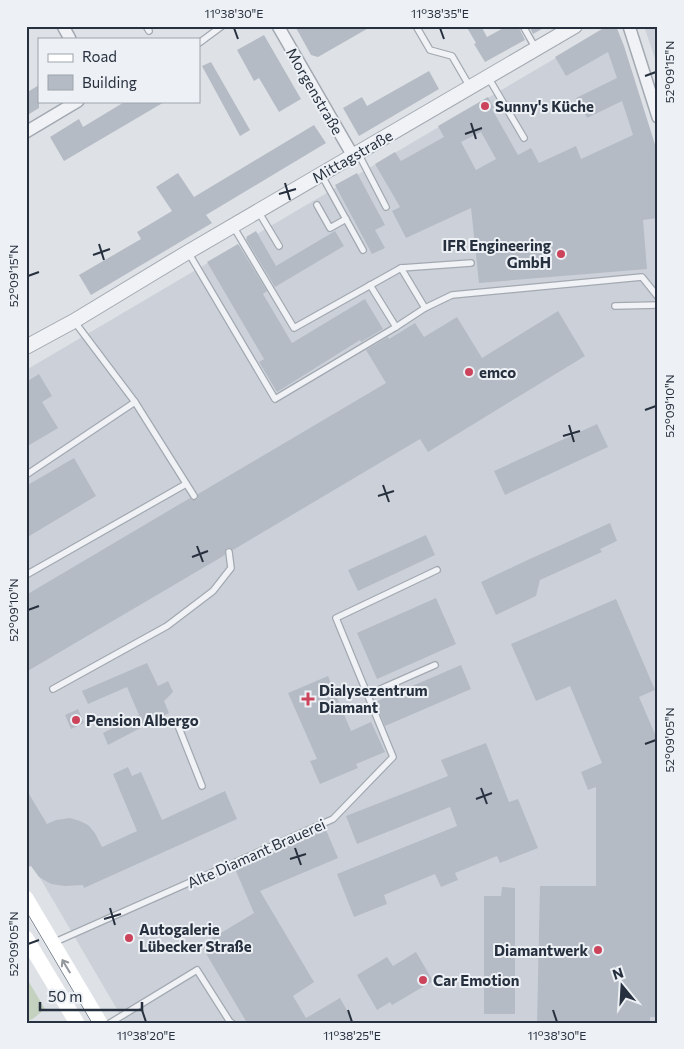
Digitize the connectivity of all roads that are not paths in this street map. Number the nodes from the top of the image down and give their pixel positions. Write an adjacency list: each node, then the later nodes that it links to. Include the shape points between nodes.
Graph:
1 (63, 26): 8 (street)
2 (222, 26): 9 (lane)
3 (278, 26): 17 (street, Morgenstraße)
4 (416, 26): 12 (lane, via 430,50 452,56)
5 (523, 26): 10 (lane)
6 (574, 26): 10 (street, Mittagstraße)
7 (629, 26): 14 (street)
8 (69, 38)
9 (200, 42)
10 (536, 49): 11 (street, Mittagstraße)
11 (488, 77): 12 (street, Mittagstraße); 16 (lane)
12 (470, 87): 17 (street, Mittagstraße)
13 (76, 102): 15 (street)
14 (658, 117)
15 (26, 132)
16 (524, 138)
17 (355, 154): 18 (street, Mittagstraße); 20 (lane)
18 (321, 174): 21 (street, Mittagstraße); 22 (lane)
19 (317, 205): 22 (lane, via 330,228)
20 (386, 207)
21 (258, 211): 23 (street, Mittagstraße); 24 (lane)
22 (346, 219): 25 (lane)
23 (233, 226): 26 (street, Mittagstraße); 29 (lane, via 294,328)
24 (279, 246)
25 (363, 250)
26 (188, 252): 34 (street, Mittagstraße); 35 (lane, via 275,399)
27 (471, 263): 28 (lane)
28 (402, 268): 29 (lane); 33 (lane)
29 (370, 285): 35 (lane)
30 (658, 297): 33 (lane, via 642,277 452,295)
31 (658, 305): 32 (lane)
32 (615, 306)
33 (425, 308): 35 (lane)
34 (74, 321): 36 (street, Mittagstraße); 37 (lane)
35 (396, 327)
36 (26, 347)
37 (135, 402): 38 (lane); 39 (lane)
38 (26, 476)
39 (186, 484): 40 (lane); 43 (lane)
40 (194, 496)
41 (229, 552): 45 (lane, via 231,568 213,591 167,626)
42 (437, 570): 46 (lane, Alte Diamant Brauerei, via 336,618)
43 (26, 575)
44 (435, 665): 46 (lane)
45 (53, 689)
46 (367, 695): 51 (lane, Alte Diamant Brauerei, via 393,757 333,819)
47 (179, 728): 48 (lane)
48 (202, 786)
49 (26, 898): 51 (main road)
50 (26, 938): 52 (main road)
51 (53, 943): 53 (main road, one-way to 51)
52 (77, 1023)
53 (100, 1023)
54 (110, 1023): 55 (lane, via 198,970)
55 (232, 1023)

